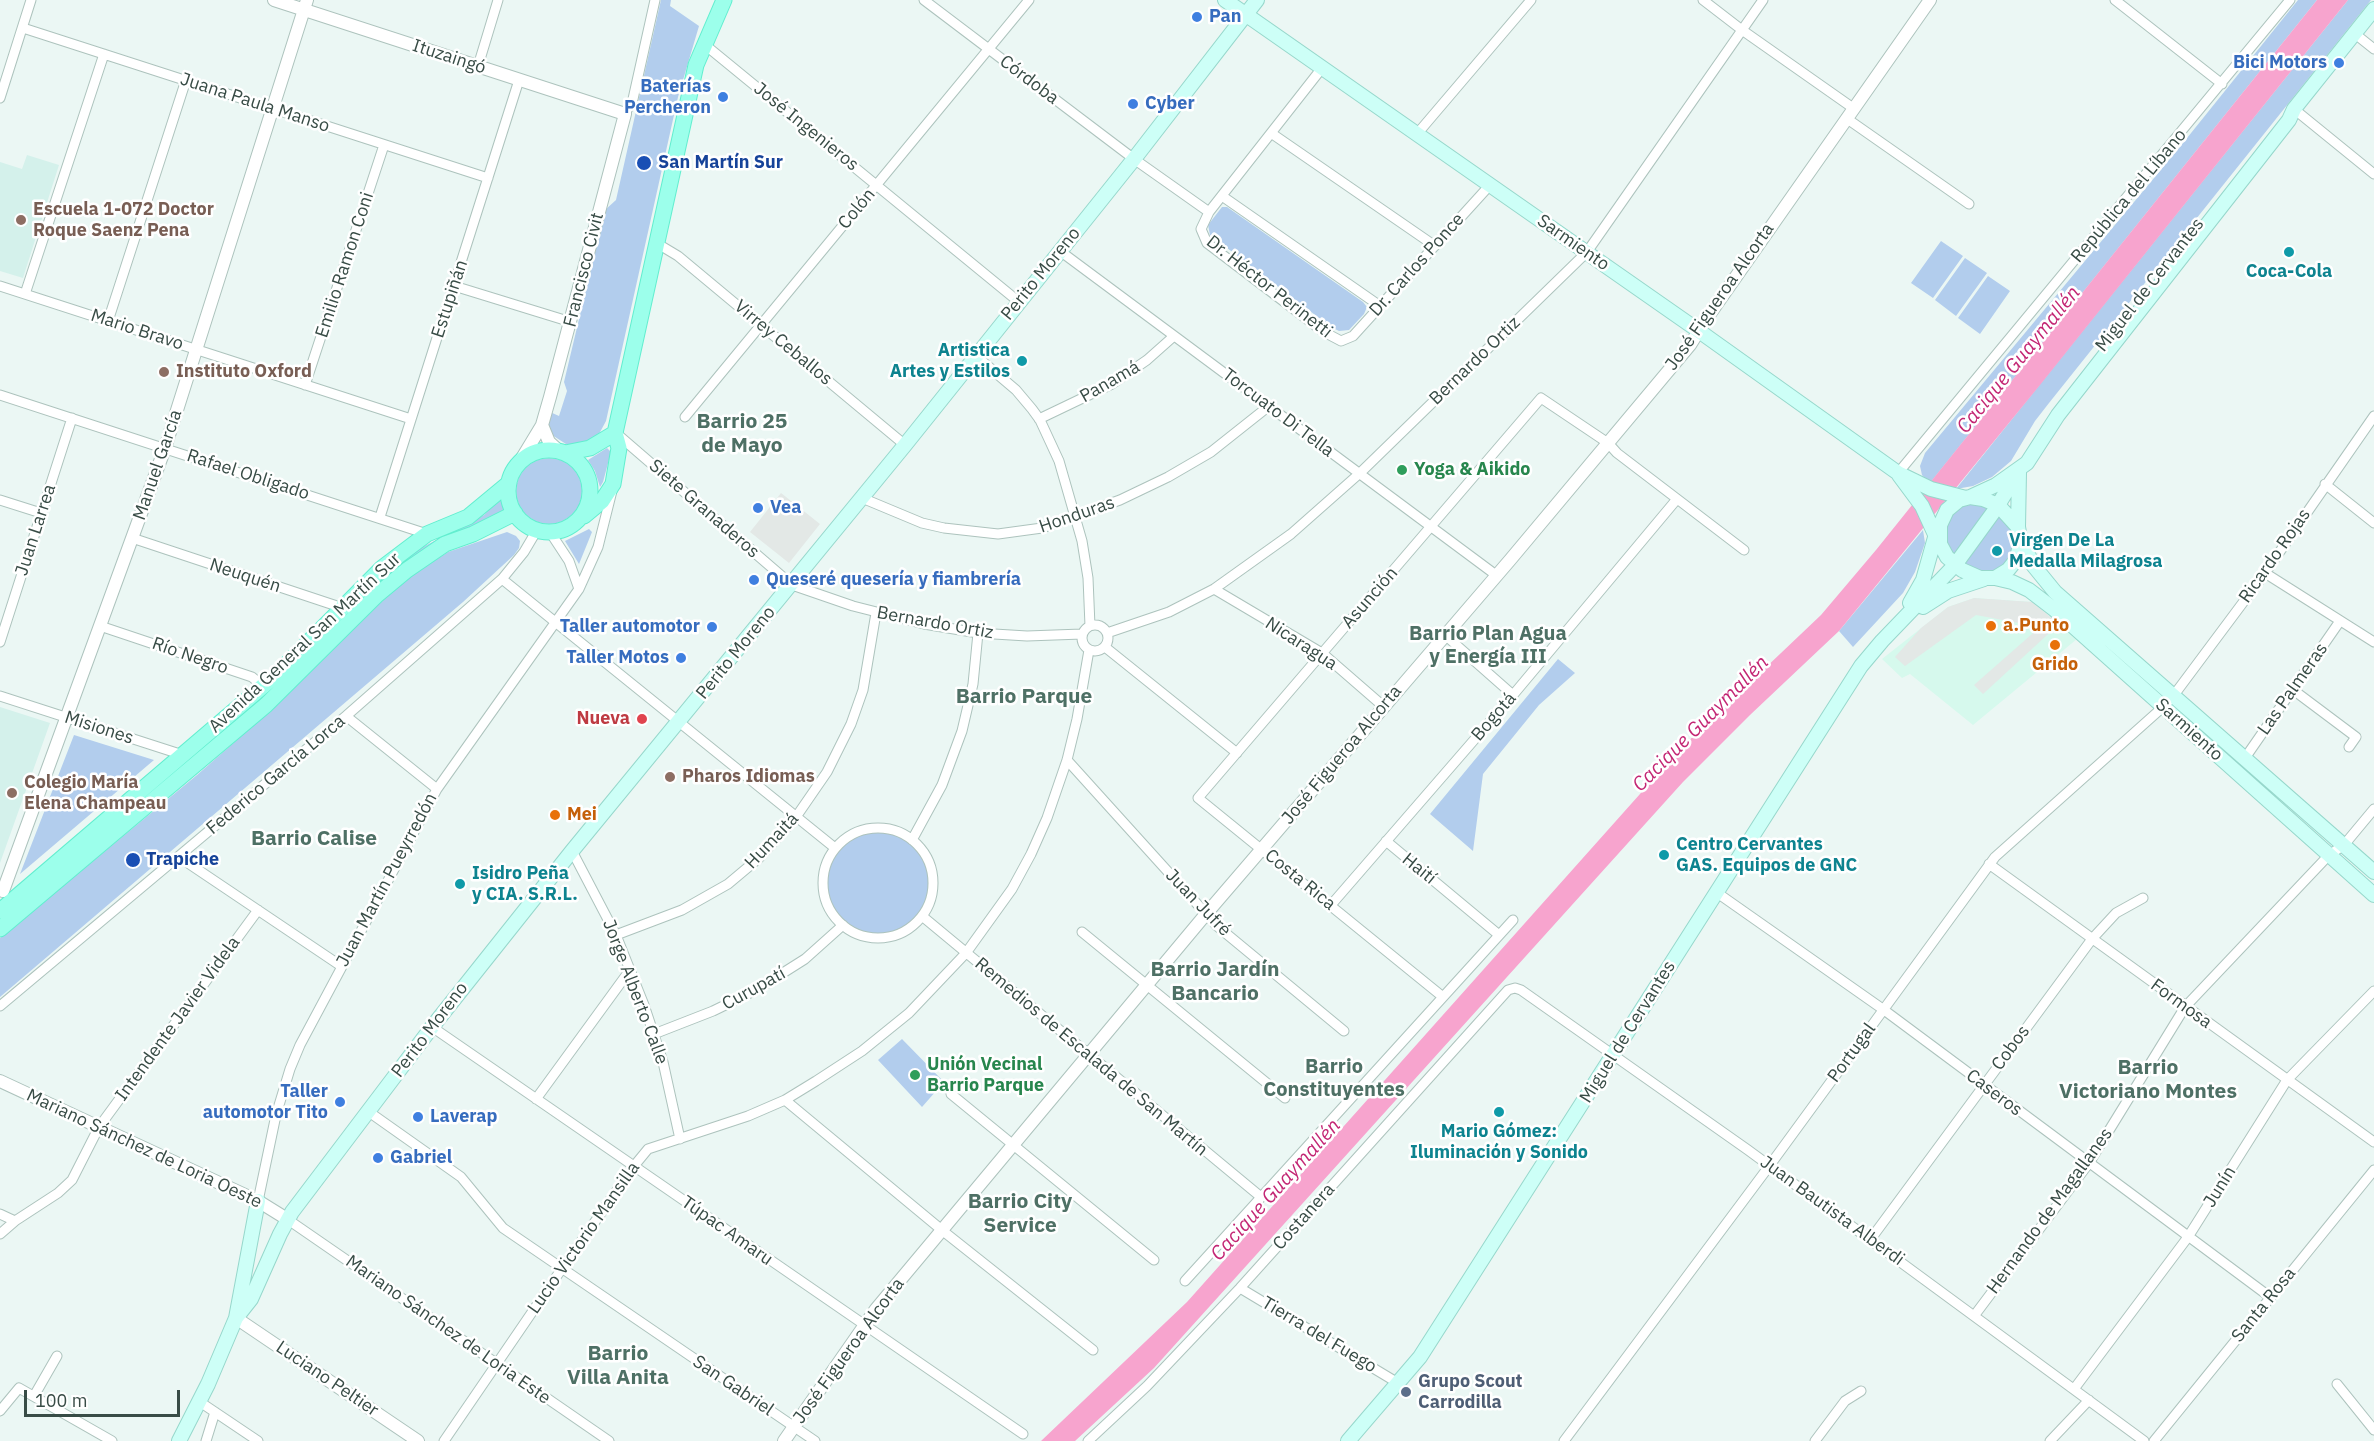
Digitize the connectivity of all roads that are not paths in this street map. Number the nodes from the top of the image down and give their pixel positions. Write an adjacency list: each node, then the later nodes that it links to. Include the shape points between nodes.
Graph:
1 (31, 0): 19 (street)
2 (274, 0): 16 (street, Ituzaingó)
3 (498, 0): 26 (street)
4 (655, 0): 35 (street, via 633,99)
5 (724, 0): 22 (main road)
6 (924, 0): 23 (street, Córdoba)
7 (1029, 0): 23 (street, Colón)
8 (1225, 0): 18 (main road, Sarmiento)
9 (1257, 0): 18 (main road, Perito Moreno)
10 (1531, 0): 37 (street)
11 (1703, 0): 20 (street)
12 (1763, 0): 20 (street, Bernardo Ortiz)
13 (1930, 0): 34 (street, José Figueroa Alcorta)
14 (2115, 0): 30 (street)
15 (2290, 0): 30 (street, República del Líbano)
16 (306, 5): 26 (street, Ituzaingó); 32 (street, Manuel García)
17 (2374, 9): 21 (main road, Miguel de Cervantes)
18 (1246, 15): 27 (main road, Sarmiento); 39 (main road, Perito Moreno)
19 (23, 28): 25 (street, Juana Paula Manso); 31 (street)
20 (1742, 30): 34 (street); 50 (street, Bernardo Ortiz)
21 (2354, 33): 24 (street); 33 (main road, Miguel de Cervantes)
22 (704, 44): 42 (street, José Ingenieros); 47 (main road, via 696,65)
23 (988, 49): 39 (street, Córdoba); 42 (street, Colón)
24 (2374, 49)
25 (104, 54): 28 (street, Juana Paula Manso); 53 (street)
26 (478, 66): 29 (street, Ituzaingó)
27 (1322, 68): 36 (street); 37 (main road, Sarmiento)
28 (186, 80): 32 (street, Juana Paula Manso); 56 (street)
29 (519, 80): 35 (street, Ituzaingó); 41 (street, Estupiñán)
30 (2222, 84): 81 (street, República del Líbano)
31 (0, 98)
32 (274, 109): 38 (street, Juana Paula Manso); 62 (street, Manuel García)
33 (2294, 109): 40 (street); 79 (main road, Miguel de Cervantes)
34 (1850, 113): 45 (street); 59 (street, José Figueroa Alcorta)
35 (625, 114): 57 (street, Francisco Civit)
36 (1271, 133): 44 (street); 48 (street)
37 (1417, 134): 43 (main road, Sarmiento)
38 (384, 145): 41 (street, Juana Paula Manso); 64 (street, Emilio Ramon Coni)
39 (1134, 159): 46 (street, Dr. Héctor Perinetti); 49 (main road, Perito Moreno)
40 (2374, 174)
41 (488, 178): 52 (street, Estupiñán)
42 (876, 185): 54 (street, José Ingenieros); 58 (street, Colón)
43 (1490, 185): 48 (street, Dr. Carlos Ponce); 50 (main road, Sarmiento)
44 (1222, 196): 46 (street); 55 (street)
45 (1968, 204)
46 (1209, 212): 61 (street, Dr. Héctor Perinetti, via 1201,230 1208,243)
47 (658, 244): 58 (street, Virrey Ceballos); 73 (main road)
48 (1435, 246): 55 (street, Dr. Carlos Ponce)
49 (1060, 251): 54 (main road, Perito Moreno); 60 (street, Torcuato Di Tella)
50 (1587, 252): 59 (main road, Sarmiento); 80 (street, Bernardo Ortiz)
51 (0, 286): 53 (street, Mario Bravo)
52 (454, 286): 57 (street); 70 (street, Estupiñán)
53 (25, 294): 56 (street, Mario Bravo)
54 (1019, 302): 63 (main road, Perito Moreno)
55 (1380, 306): 61 (street, Dr. Carlos Ponce, via 1353,336)
56 (108, 321): 62 (street, Mario Bravo)
57 (572, 322): 72 (street, Francisco Civit)
58 (761, 325): 68 (street, Colón); 75 (street, Virrey Ceballos)
59 (1699, 331): 74 (street, José Figueroa Alcorta); 81 (main road, Sarmiento)
60 (1174, 336): 66 (street, Torcuato Di Tella); 71 (street, Panamá, via 1112,384)
61 (1341, 341)
62 (197, 350): 64 (street, Mario Bravo); 76 (street, Manuel García)
63 (976, 356): 71 (street, via 1016,390); 75 (main road, Perito Moreno)
64 (305, 385): 70 (street, Mario Bravo)
65 (0, 395): 69 (street, Rafael Obligado)
66 (1269, 406): 80 (street, Torcuato Di Tella); 93 (street, Honduras, via 1190,465)
67 (2374, 416): 84 (street, Ricardo Rojas)
68 (685, 417)
69 (72, 418): 76 (street, Rafael Obligado); 90 (street, Juan Larrea)
70 (411, 419): 92 (street, Estupiñán)
71 (1039, 419): 93 (street, via 1059,461)
72 (542, 425): 77 (street, via 549,442); 78 (street, Francisco Civit)
73 (615, 433): 77 (main road, via 590,448); 83 (main road, Juan Martín Pueyrredón, via 619,448); 108 (street, Siete Granaderos)
74 (1608, 443): 87 (street); 96 (street, Asunción, via 1541,398); 105 (street, José Figueroa Alcorta)
75 (905, 445): 86 (main road, Perito Moreno)
76 (165, 448): 92 (street, Rafael Obligado); 101 (street, Manuel García)
77 (562, 452): 78 (main road, via 541,451); 94 (main road, via 582,467 590,487 587,505)
78 (519, 463): 82 (main road, Francisco Civit)
79 (2019, 469): 85 (main road, Miguel de Cervantes); 89 (main road, Miguel de Cervantes); 98 (main road)
80 (1360, 473): 96 (street, Torcuato Di Tella); 110 (street, Bernardo Ortiz, via 1291,534)
81 (1898, 473): 85 (main road, Sarmiento, via 1926,487); 99 (main road, Sarmiento)
82 (509, 483): 91 (main road); 100 (main road, Avenida General San Martín Sur, via 468,517)
83 (614, 484): 94 (main road, via 602,501); 109 (street, Juan Martín Pueyrredón, via 602,533)
84 (2325, 484): 95 (street); 104 (street, Ricardo Rojas)
85 (1968, 497): 89 (main road); 99 (main road, Miguel de Cervantes, via 1951,507)
86 (862, 498): 93 (street, Honduras, via 922,523 969,532 1029,531); 108 (main road, Perito Moreno)
87 (1677, 499): 102 (street); 130 (street, Bogotá)
88 (0, 500): 90 (street)
89 (1998, 505): 98 (main road); 103 (main road, Miguel de Cervantes)
90 (42, 513): 123 (street, Juan Larrea)
91 (515, 513): 97 (main road, via 524,523); 113 (main road, Avenida General San Martín Sur, via 436,549)
92 (380, 517): 100 (street, Rafael Obligado)
93 (1077, 517): 118 (street, via 1087,566)
94 (578, 520): 97 (main road, via 570,526)
95 (2374, 523)
96 (1431, 526): 105 (street, Torcuato Di Tella); 127 (street, Asunción)
97 (543, 531): 106 (street, Federico García Lorca); 109 (street, via 569,561)
98 (2019, 532): 107 (main road, via 2016,560 2008,570); 131 (main road, Sarmiento, via 2033,565 2055,592)
99 (1935, 533): 103 (main road, Sarmiento); 114 (main road, Miguel de Cervantes, via 1923,580)
100 (427, 534): 111 (main road, Avenida General San Martín Sur, via 382,568)
101 (132, 538): 111 (street, Neuquén); 117 (street, Manuel García)
102 (1744, 550)
103 (1955, 565): 107 (main road, Sarmiento, via 1969,574); 114 (main road, Miguel de Cervantes)
104 (2265, 573): 115 (street); 131 (street, Ricardo Rojas)
105 (1496, 575): 122 (street, José Figueroa Alcorta)
106 (502, 579): 116 (street); 135 (street, Federico García Lorca)
107 (1990, 579): 114 (main road, Miguel de Cervantes, via 1948,591 1911,617); 134 (main road, Sarmiento, via 2012,582 2036,594)
108 (792, 585): 112 (street, Bernardo Ortiz); 137 (main road, Perito Moreno)
109 (579, 589): 116 (street, Juan Martín Pueyrredón)
110 (1214, 589): 120 (street, Bernardo Ortiz, via 1169,612); 127 (street, Nicaragua)
111 (342, 608): 113 (street, Neuquén); 129 (main road, Avenida General San Martín Sur)
112 (876, 613): 119 (street, Bernardo Ortiz); 146 (street, Humaitá, via 863,690 851,724 827,772)
113 (358, 614): 129 (main road, Avenida General San Martín Sur)
114 (1903, 618): 157 (main road, Miguel de Cervantes, via 1861,666)
115 (2340, 621): 124 (street); 128 (street, Las Palmeras)
116 (557, 623): 137 (street); 143 (street, Juan Martín Pueyrredón)
117 (100, 626): 129 (street, Río Negro, via 252,677); 136 (street, Manuel García)
118 (1090, 626): 120 (street, via 1102,627); 121 (street)
119 (978, 633): 121 (street, Bernardo Ortiz); 147 (street, via 973,684 962,731 942,785)
120 (1107, 633): 125 (street)
121 (1082, 634): 126 (street)
122 (1444, 635): 130 (street); 133 (street, José Figueroa Alcorta)
123 (0, 642)
124 (2374, 642)
125 (1105, 647): 126 (street); 139 (street)
126 (1089, 650): 141 (street, Lucio Victorio Mansilla)
127 (1322, 653): 133 (street, Nicaragua); 139 (street, Asunción)
128 (2292, 689): 138 (street, via 2356,737); 140 (street, Las Palmeras)
129 (268, 692): 142 (main road, Avenida General San Martín Sur)
130 (1513, 694): 148 (street, Bogotá)
131 (2174, 695): 134 (street, Portugal); 140 (main road, Sarmiento)
132 (0, 696): 136 (street, Misiones)
133 (1383, 706): 151 (street, José Figueroa Alcorta)
134 (2163, 707): 153 (main road, Sarmiento); 155 (street, Portugal, via 2000,850)
135 (346, 716): 143 (street); 154 (street, Federico García Lorca)
136 (66, 717): 142 (street, Misiones); 159 (street, Manuel García)
137 (679, 722): 146 (street); 152 (main road, Perito Moreno)
138 (2349, 747)
139 (1237, 753): 144 (street, Asunción)
140 (2245, 758): 149 (main road, Sarmiento)
141 (1067, 759): 164 (street, Juan Jufré); 173 (street, Lucio Victorio Mansilla, via 1047,818 1022,872)
142 (188, 761): 159 (main road, Avenida General San Martín Sur)
143 (437, 789): 174 (street, Juan Martín Pueyrredón)
144 (1198, 798): 151 (street, Costa Rica)
145 (2374, 809): 149 (street, Hernando de Magallanes)
146 (796, 817): 150 (street); 170 (street, Humaitá, via 759,858 728,884 666,917)
147 (912, 840): 150 (street, via 897,831 863,829); 165 (street, via 926,856 933,876 931,897)
148 (1386, 841): 161 (street, Bogotá); 171 (street, Haití)
149 (2344, 845): 153 (street, Hernando de Magallanes); 156 (main road, Sarmiento)
150 (835, 848): 167 (street, via 826,863 823,880 828,905)
151 (1262, 849): 161 (street, Costa Rica); 164 (street, José Figueroa Alcorta)
152 (572, 851): 170 (street, Jorge Alberto Calle); 183 (main road, Perito Moreno)
153 (2329, 855): 158 (main road, Sarmiento); 181 (street, Hernando de Magallanes)
154 (179, 857): 162 (street); 180 (street, Federico García Lorca)
155 (1989, 864): 172 (street, Formosa); 182 (street, Portugal)
156 (2374, 872)
157 (1716, 892): 182 (street, Caseros); 187 (main road, Miguel de Cervantes)
158 (2374, 895)
159 (10, 897): 163 (main road, Avenida General San Martín Sur); 168 (main road, Avenida General San Martín Sur)
160 (2143, 898): 172 (street, Cobos, via 2116,913)
161 (1331, 905): 179 (street, Costa Rica)
162 (258, 910): 174 (street); 196 (street, Intendente Javier Videla)
163 (0, 911)
164 (1206, 914): 176 (street, José Figueroa Alcorta); 184 (street, Juan Jufré)
165 (922, 916): 167 (street, via 893,936 876,938); 173 (street, Remedios de Escalada de San Martín)
166 (1513, 920): 171 (street)
167 (843, 925): 185 (street, Curupatí, via 805,959 756,990)
168 (0, 929)
169 (1082, 932): 176 (street)
170 (616, 935): 175 (street, Jorge Alberto Calle)
171 (1499, 935): 179 (street)
172 (2092, 939): 181 (street, Formosa); 190 (street, Cobos)
173 (966, 953): 186 (street, Remedios de Escalada de San Martín); 194 (street, Lucio Victorio Mansilla, via 894,1026)
174 (341, 966): 205 (street, Juan Martín Pueyrredón, via 290,1069)
175 (630, 970): 185 (street, Jorge Alberto Calle); 193 (street)
176 (1146, 985): 186 (street, José Figueroa Alcorta); 192 (street)
177 (1515, 988): 187 (street, Juan Bautista Alberdi); 216 (street, Costanera, via 1508,990)
178 (2374, 991): 188 (street, Junín)
179 (1443, 997): 204 (street)
180 (0, 1006)
181 (2185, 1007): 188 (street, Formosa); 200 (street, Hernando de Magallanes)
182 (1884, 1010): 190 (street, Caseros); 201 (street, Portugal)
183 (432, 1027): 193 (street, Túpac Amaru); 195 (main road, Perito Moreno)
184 (1344, 1031)
185 (654, 1034): 197 (street, Jorge Alberto Calle)
186 (1089, 1054): 199 (street, José Figueroa Alcorta); 204 (street, Remedios de Escalada de San Martín)
187 (1615, 1054): 201 (street, Juan Bautista Alberdi); 224 (main road, Miguel de Cervantes, via 1420,1357)
188 (2287, 1080): 198 (street, Formosa); 211 (street, Junín)
189 (0, 1081): 196 (street, Mariano Sánchez de Loria Oeste)
190 (1984, 1085): 200 (street, Caseros); 212 (street, Cobos)
191 (951, 1094): 199 (street)
192 (1285, 1098)
193 (536, 1099): 202 (street, Túpac Amaru)
194 (785, 1100): 197 (street, Lucio Victorio Mansilla); 209 (street)
195 (369, 1112): 207 (main road, Perito Moreno); 214 (street, San Gabriel, via 461,1177 503,1228)
196 (99, 1127): 205 (street, Mariano Sánchez de Loria Oeste); 208 (street, Intendente Javier Videla, via 72,1180)
197 (680, 1139): 202 (street, Lucio Victorio Mansilla, via 648,1149)
198 (2374, 1142)
199 (1013, 1145): 209 (street, José Figueroa Alcorta); 213 (street)
200 (2089, 1163): 211 (street, Caseros); 218 (street, Hernando de Magallanes)
201 (1770, 1165): 212 (street, Juan Bautista Alberdi); 247 (street, Portugal)
202 (634, 1166): 214 (street, Lucio Victorio Mansilla); 220 (street, Túpac Amaru)
203 (2374, 1170): 217 (street, Santa Rosa)
204 (1261, 1197): 215 (street)
205 (258, 1201): 207 (street, Mariano Sánchez de Loria Oeste); 219 (main road, Perito Moreno)
206 (0, 1214): 208 (street)
207 (287, 1219): 219 (main road, Perito Moreno, via 251,1299); 223 (street, Mariano Sánchez de Loria Este)
208 (15, 1221): 210 (street, Intendente Javier Videla)
209 (943, 1231): 220 (street, José Figueroa Alcorta); 221 (street)
210 (0, 1234)
211 (2188, 1237): 217 (street, Caseros); 226 (street, Junín)
212 (1869, 1239): 218 (street, Juan Bautista Alberdi)
213 (1154, 1260)
214 (563, 1269): 223 (street, Lucio Victorio Mansilla); 233 (street, San Gabriel)
215 (1185, 1281)
216 (1240, 1288): 224 (street, Tierra del Fuego); 245 (street, Costanera, via 1147,1386)
217 (2270, 1296): 251 (street, Santa Rosa)
218 (1974, 1316): 226 (street, Juan Bautista Alberdi)
219 (236, 1318): 230 (main road, Perito Moreno); 240 (street, Luciano Peltier)
220 (864, 1325): 233 (street, José Figueroa Alcorta); 235 (street, Túpac Amaru)
221 (1093, 1350)
222 (57, 1356): 228 (street)
223 (496, 1364): 241 (street, Lucio Victorio Mansilla); 242 (street, Mariano Sánchez de Loria Este)
224 (1398, 1383): 246 (main road, Miguel de Cervantes)
225 (2337, 1384): 234 (street)
226 (2074, 1389): 229 (street, Juan Bautista Alberdi)
227 (1861, 1391): 248 (street, via 1845,1401)
228 (33, 1396): 231 (street, via 19,1388); 236 (street)
229 (2089, 1400): 249 (street); 250 (street, Juan Bautista Alberdi)
230 (200, 1402): 232 (street); 237 (main road, Perito Moreno)
231 (0, 1411)
232 (215, 1412): 238 (street); 239 (street)
233 (793, 1427): 243 (street, José Figueroa Alcorta); 244 (street, San Gabriel)
234 (2374, 1430)
235 (1023, 1434)
236 (112, 1441)
237 (179, 1441)
238 (206, 1441)
239 (258, 1441)
240 (418, 1441)
241 (444, 1441)
242 (609, 1441)
243 (784, 1441)
244 (815, 1441)
245 (1088, 1441)
246 (1348, 1441)
247 (1564, 1441)
248 (1815, 1441)
249 (2050, 1441)
250 (2144, 1441)
251 (2154, 1441)

